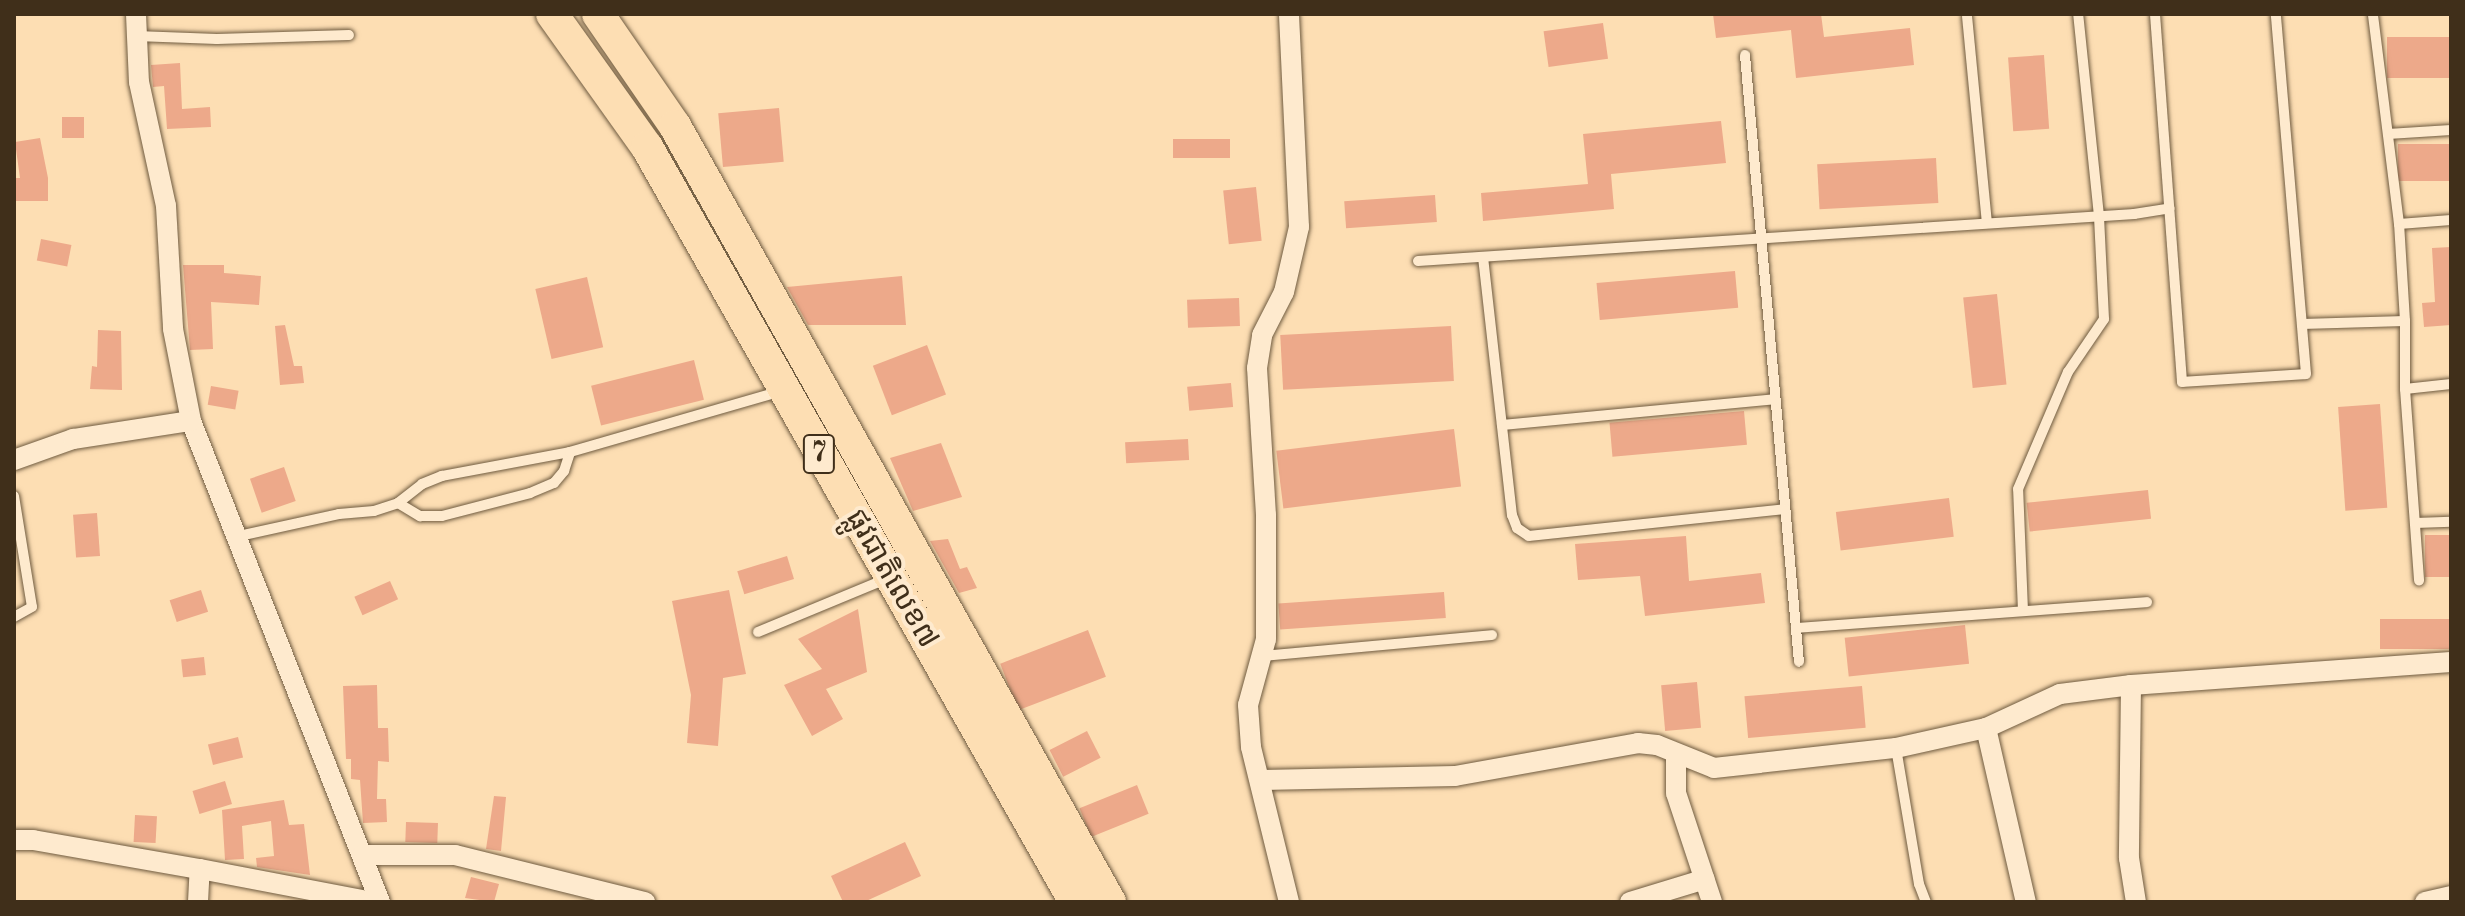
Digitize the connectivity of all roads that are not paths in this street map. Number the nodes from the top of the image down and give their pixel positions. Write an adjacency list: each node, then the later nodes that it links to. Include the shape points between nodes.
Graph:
1 (136, 14): 11 (street)
2 (552, 14): 16 (highway, ផ្លូវជាតិលេខ៧ / 7)
3 (598, 14): 13 (highway, ផ្លូវជាតិលេខ៧ / 7)
4 (1289, 14): 51 (street, via 1299,227 1284,292 1262,335 1257,368 1266,515)
5 (2078, 14): 18 (lane)
6 (2155, 14): 17 (lane)
7 (2276, 14): 26 (lane)
8 (2373, 14): 15 (lane)
9 (1967, 16): 20 (lane)
10 (349, 35): 11 (lane)
11 (136, 36): 31 (street, via 139,82 166,206 173,329)
12 (1745, 55): 22 (lane)
13 (675, 126): 16 (highway); 33 (highway, ផ្លូវជាតិលេខ៧ / 7)
14 (2451, 130): 15 (lane)
15 (2388, 134): 21 (lane)
16 (647, 147): 29 (highway, ផ្លូវជាតិលេខ៧ / 7)
17 (2170, 208): 18 (lane); 26 (lane, via 2182,382 2306,374)
18 (2099, 216): 20 (lane); 46 (lane, via 2104,319 2068,372 2018,489)
19 (2451, 220): 21 (lane)
20 (1987, 223): 22 (lane)
21 (2399, 224): 25 (lane)
22 (1760, 238): 23 (lane); 30 (lane)
23 (1483, 257): 24 (lane); 32 (lane)
24 (1418, 261)
25 (2405, 321): 26 (lane); 28 (lane)
26 (2302, 324)
27 (2451, 384): 28 (lane)
28 (2405, 389): 41 (lane)
29 (784, 391): 34 (highway, ផ្លូវជាតិលេខ៧ / 7); 35 (lane)
30 (1775, 399): 32 (lane); 39 (lane)
31 (191, 421): 36 (street, via 73,439); 42 (street)
32 (1502, 425): 39 (lane, via 1512,515 1517,528 1529,536)
33 (841, 427): 34 (highway); 59 (highway, ផ្លូវជាតិលេខ៧ / 7)
34 (813, 443): 43 (highway, ផ្លូវជាតិលេខ៧ / 7)
35 (570, 452): 38 (lane, via 442,476); 38 (lane, via 554,483 530,493 442,516 420,516)
36 (14, 460)
37 (14, 496): 47 (lane, via 32,607)
38 (398, 503): 42 (lane)
39 (1785, 509): 48 (lane)
40 (2451, 522): 41 (lane)
41 (2415, 523): 44 (lane)
42 (239, 536): 62 (street)
43 (890, 578): 49 (lane); 60 (highway, ផ្លូវជាតិលេខ៧ / 7)
44 (2419, 580)
45 (2147, 602): 46 (lane)
46 (2023, 611): 48 (lane)
47 (14, 617)
48 (1796, 628): 52 (lane)
49 (758, 632)
50 (1492, 635): 51 (lane)
51 (1262, 656): 58 (street, via 1248,705 1251,747)
52 (1799, 662)
53 (2451, 662): 54 (street)
54 (2131, 685): 55 (street, via 2060,694); 77 (street, via 2129,858)
55 (1986, 728): 56 (street); 76 (street)
56 (1896, 748): 57 (street, via 1714,768); 75 (lane)
57 (1676, 755): 58 (street, via 1638,743 1455,776); 64 (street, via 1676,793)
58 (1262, 780): 72 (street)
59 (1060, 811): 60 (highway); 71 (highway, ផ្លូវជាតិលេខ៧ / 7)
60 (1036, 831): 70 (highway, ផ្លូវជាតិលេខ៧ / 7)
61 (14, 840): 63 (street)
62 (362, 855): 68 (street); 69 (street, via 455,855)
63 (200, 869): 66 (street); 67 (street)
64 (1705, 879): 73 (street); 74 (street)
65 (2451, 896): 78 (street)
66 (198, 902)
67 (373, 902)
68 (380, 902)
69 (645, 902)
70 (1075, 902)
71 (1110, 902)
72 (1289, 902)
73 (1630, 902)
74 (1712, 902)
75 (1926, 902)
76 (2026, 902)
77 (2136, 902)
78 (2425, 902)

